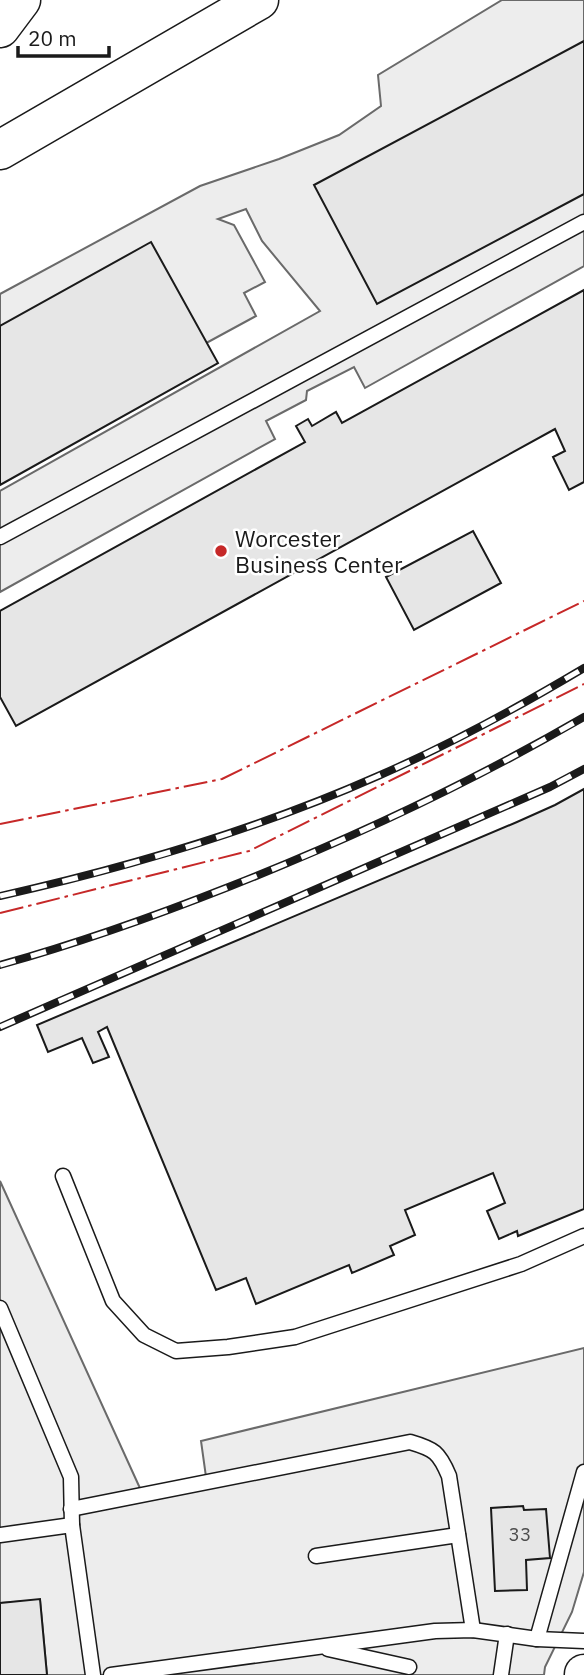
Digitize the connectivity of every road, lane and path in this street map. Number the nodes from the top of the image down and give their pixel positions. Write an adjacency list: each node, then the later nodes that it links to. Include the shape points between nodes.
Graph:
1 (21, 0): 3 (highway)
2 (259, 0): 4 (highway)
3 (0, 28)
4 (0, 150)
5 (584, 222): 6 (lane)
6 (0, 537)
7 (63, 1176): 8 (lane, via 113,1301 144,1335 176,1351 295,1337 521,1264)
8 (584, 1236)
9 (0, 1308): 11 (lane, via 71,1477)
10 (584, 1472): 18 (lane)
11 (71, 1508): 12 (lane); 14 (lane, via 410,1443 429,1448 443,1460)
12 (72, 1525): 13 (lane); 23 (lane)
13 (0, 1535)
14 (458, 1535): 15 (lane); 16 (lane)
15 (316, 1556)
16 (473, 1630): 17 (lane); 20 (lane)
17 (507, 1634): 18 (lane); 25 (lane)
18 (537, 1639): 19 (lane)
19 (584, 1641)
20 (317, 1647): 21 (lane); 22 (lane)
21 (408, 1667)
22 (129, 1674): 24 (lane)
23 (93, 1675)
24 (111, 1675)
25 (501, 1675)

